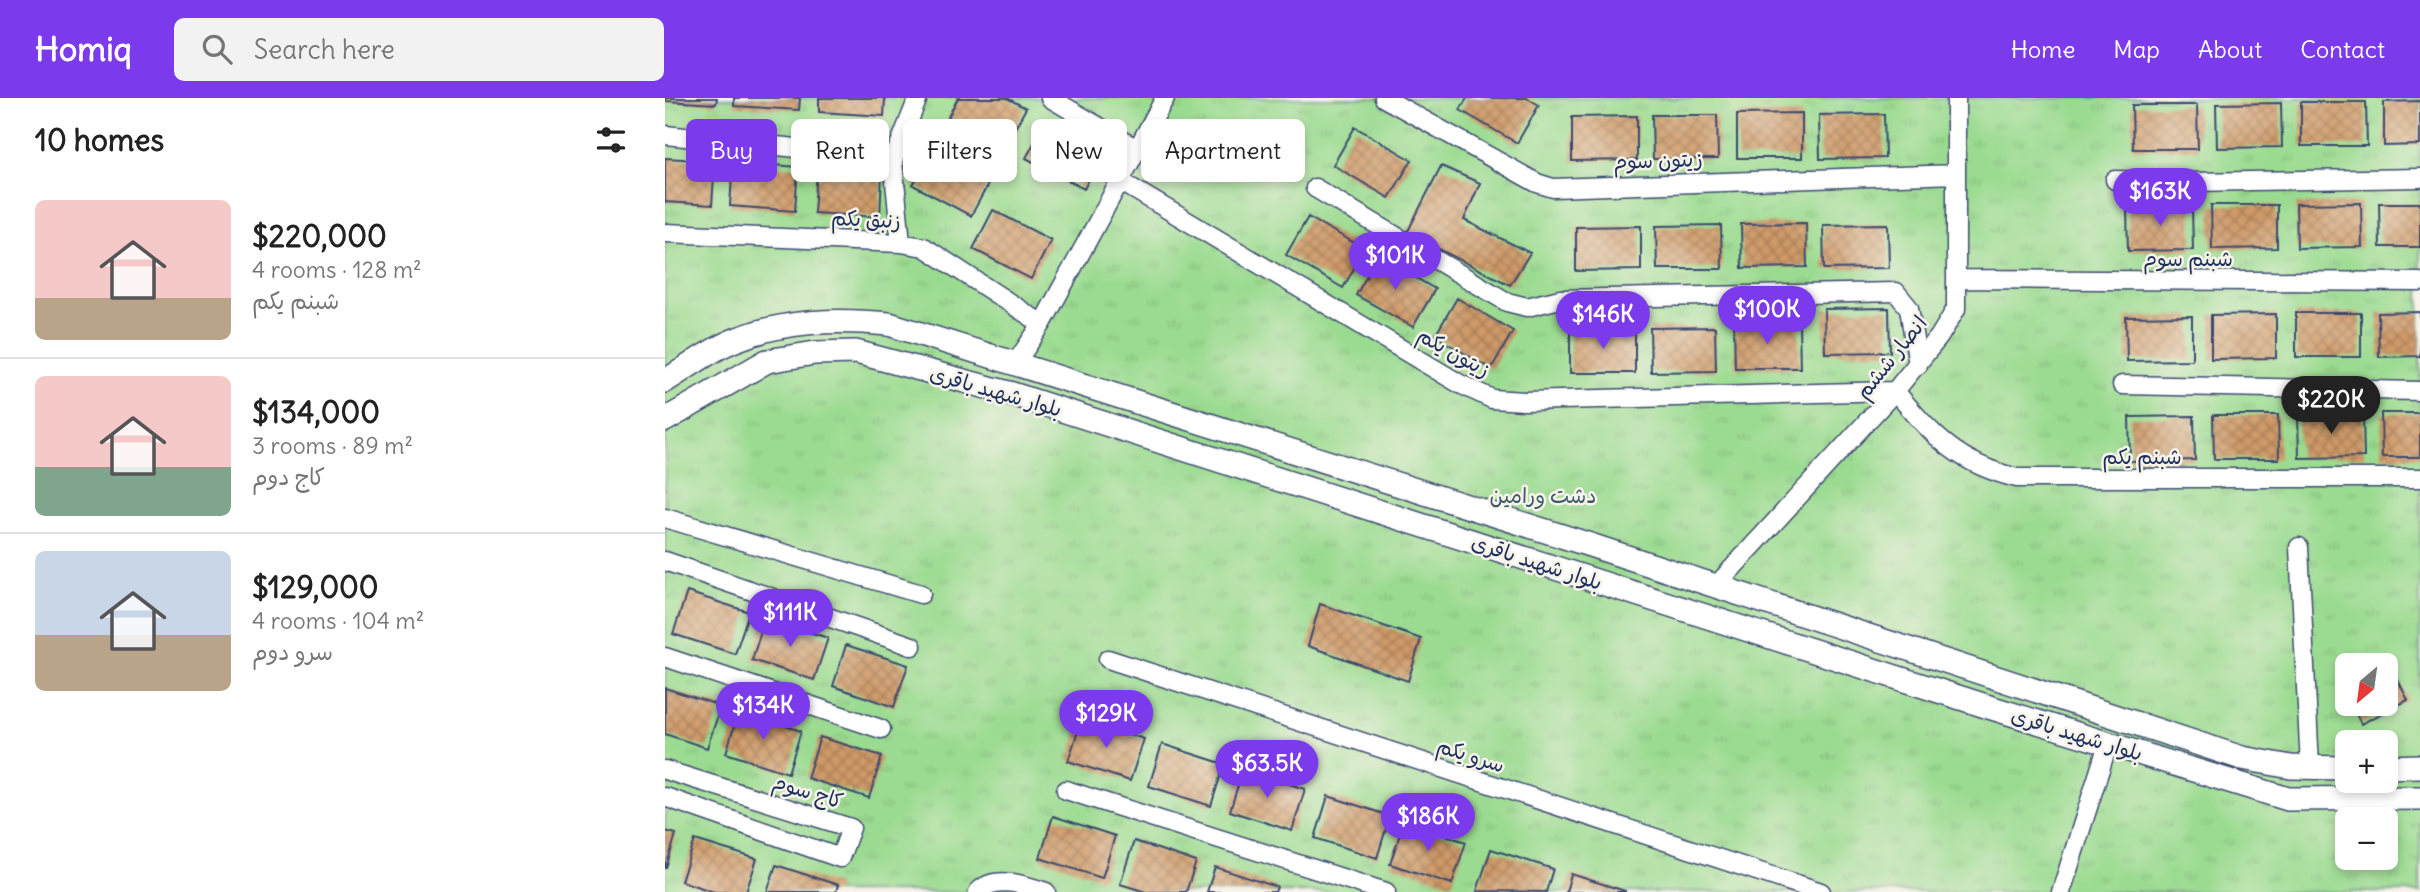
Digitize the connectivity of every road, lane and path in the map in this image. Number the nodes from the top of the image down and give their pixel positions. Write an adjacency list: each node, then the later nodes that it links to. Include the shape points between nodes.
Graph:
1 (918, 98): 8 (street)
2 (1050, 98): 7 (street)
3 (1165, 98): 7 (street)
4 (1384, 98): 10 (street, زیتون سوم, via 1553,188)
5 (1956, 98): 10 (street, انصار ششم)
6 (665, 135): 8 (street, via 878,154)
7 (1137, 149): 9 (street)
8 (893, 160): 17 (street)
9 (1127, 168)
10 (1956, 174): 18 (street, انصار ششم)
11 (2420, 178): 12 (street)
12 (2116, 180)
13 (1119, 182): 20 (street)
14 (1122, 182): 25 (street, زیتون یکم, via 1492,399)
15 (1315, 188): 22 (street, via 1507,302 1527,307 1560,299 1896,292 1909,308)
16 (665, 233): 17 (street, زنبق یکم)
17 (901, 243): 20 (street, زنبق یکم, via 924,247)
18 (1956, 279): 19 (street, شبنم سوم); 22 (street, انصار ششم, via 1956,309)
19 (2420, 282)
20 (1042, 324): 21 (street)
21 (1015, 364): 23 (street, بلوار شهید باقری, via 889,324 847,320 792,323 733,340); 32 (street, بلوار شهید باقری)
22 (1918, 365): 25 (street, انصار ششم)
23 (665, 382)
24 (2122, 385): 26 (street)
25 (1895, 391): 28 (street, شبنم یکم, via 1959,457 2017,478); 32 (street, انصار ششم)
26 (2420, 391)
27 (665, 420): 34 (street, بلوار شهید باقری, via 767,361 856,352 1009,393)
28 (2420, 478)
29 (665, 518): 33 (street)
30 (2299, 547): 41 (street)
31 (665, 561): 35 (street)
32 (1716, 586): 34 (street); 41 (street, بلوار شهید باقری, via 2242,758)
33 (921, 594)
34 (1704, 616): 39 (street, بلوار شهید باقری)
35 (912, 646)
36 (665, 657): 38 (street)
37 (1108, 659): 51 (street, سرو یکم)
38 (881, 729)
39 (2108, 744): 47 (street, بلوار شهید باقری, via 2288,799); 52 (street)
40 (2420, 766): 42 (street)
41 (2310, 767): 43 (street, بلوار شهید باقری)
42 (2398, 767)
43 (2335, 768)
44 (665, 770): 46 (street, کاج سوم, via 851,828 840,858)
45 (1066, 790): 50 (street)
46 (665, 797)
47 (2420, 799)
48 (978, 892): 49 (street, via 998,882)
49 (1045, 892)
50 (1386, 892)
51 (1821, 892)
52 (2061, 892)

